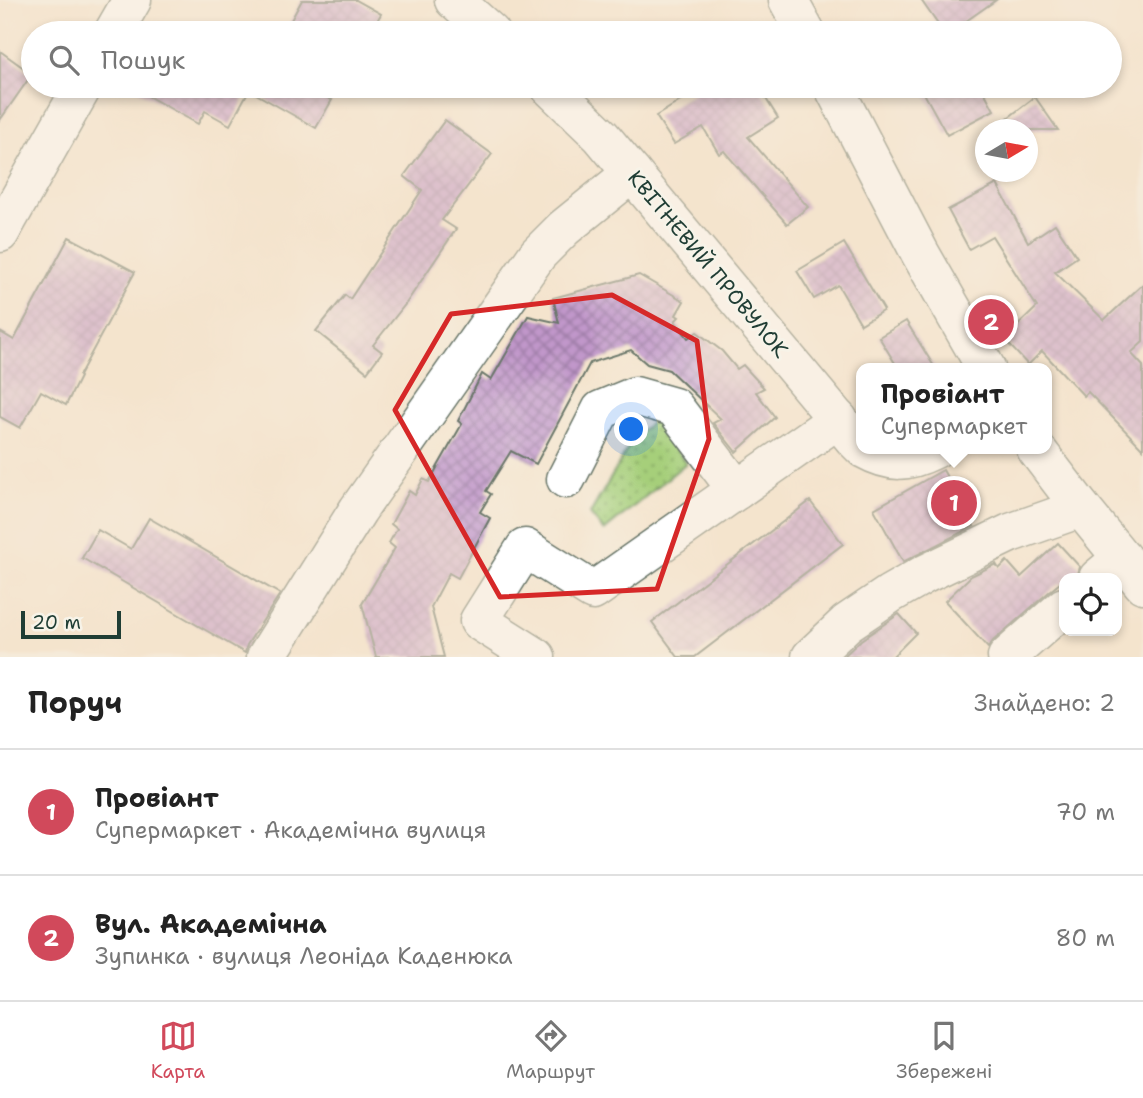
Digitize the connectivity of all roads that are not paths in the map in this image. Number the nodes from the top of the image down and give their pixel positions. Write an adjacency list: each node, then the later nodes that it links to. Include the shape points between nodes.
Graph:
1 (132, 0): 4 (street)
2 (454, 0): 5 (street)
3 (788, 0): 6 (street)
4 (120, 21)
5 (478, 21)
6 (799, 21)
7 (76, 98): 11 (street)
8 (561, 98): 10 (street, КВІТНЕВИЙ ПРОВУЛОК)
9 (839, 98): 12 (street)
10 (632, 173): 13 (street, КВІТНЕВИЙ ПРОВУЛОК); 22 (street, via 538,254 358,510)
11 (0, 233)
12 (983, 363)
13 (854, 438): 18 (street)
14 (874, 454): 15 (street, via 905,460)
15 (925, 454)
16 (1040, 454): 19 (street)
17 (566, 479): 18 (street, via 601,410 635,396 674,407)
18 (737, 490): 23 (street, via 593,591 525,548 479,621)
19 (1081, 508): 20 (street); 24 (street, via 1010,533 925,574 847,623)
20 (1121, 573)
21 (1059, 611): 25 (street)
22 (266, 657)
23 (536, 657)
24 (811, 657)
25 (1007, 657)

